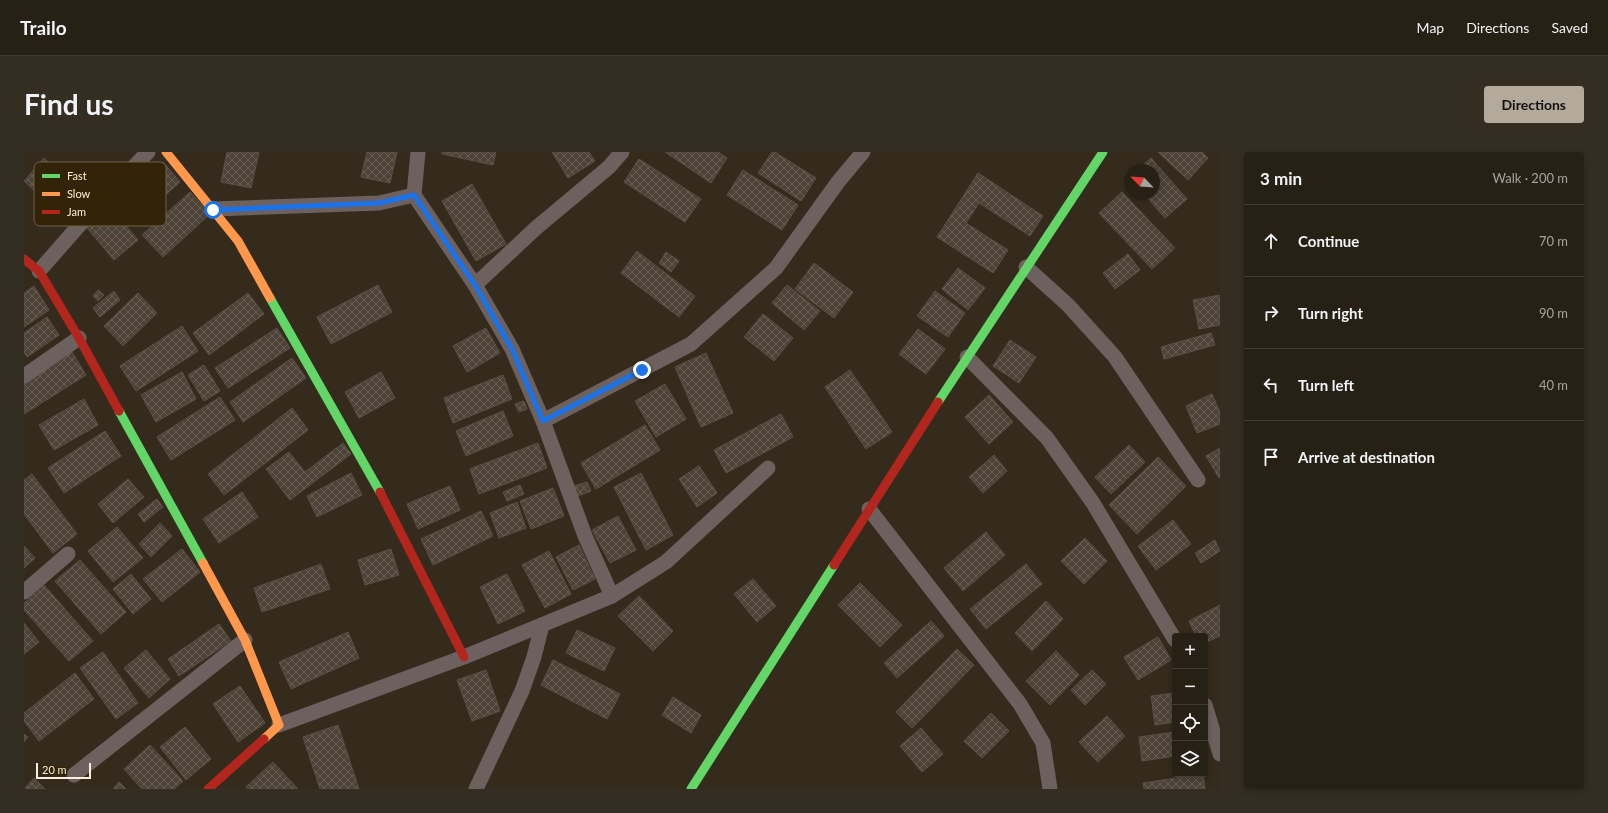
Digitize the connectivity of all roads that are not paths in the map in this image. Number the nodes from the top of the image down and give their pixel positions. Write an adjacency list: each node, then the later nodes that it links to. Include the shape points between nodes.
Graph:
1 (148, 152): 7 (street)
2 (166, 152): 9 (street)
3 (418, 152): 8 (street)
4 (622, 152): 14 (street, via 609,167 536,228)
5 (863, 152): 18 (street, via 776,268 691,344)
6 (1103, 152): 12 (street)
7 (138, 162)
8 (414, 195): 9 (street, via 379,203); 14 (street)
9 (213, 210): 28 (street, via 238,241 367,467)
10 (78, 226): 13 (street)
11 (24, 260): 13 (street)
12 (1026, 267): 16 (street); 20 (street, via 1068,306 1115,357)
13 (38, 271): 15 (street)
14 (475, 285): 18 (street, via 512,349)
15 (79, 338): 17 (street); 27 (street)
16 (967, 357): 21 (street); 26 (street, via 1047,438 1093,503)
17 (24, 376)
18 (543, 421): 24 (street, via 585,536)
19 (768, 468): 24 (street, via 666,562)
20 (1198, 480)
21 (869, 509): 35 (street); 36 (street, via 1020,704 1044,743)
22 (68, 554): 23 (street)
23 (24, 592)
24 (612, 596): 25 (street)
25 (542, 625): 28 (street); 34 (street, via 522,691)
26 (1172, 635)
27 (245, 640): 30 (street); 32 (street)
28 (464, 657): 30 (street)
29 (1208, 715): 31 (street)
30 (279, 725): 33 (street)
31 (1220, 754)
32 (74, 775)
33 (208, 789)
34 (476, 789)
35 (691, 789)
36 (1050, 789)

